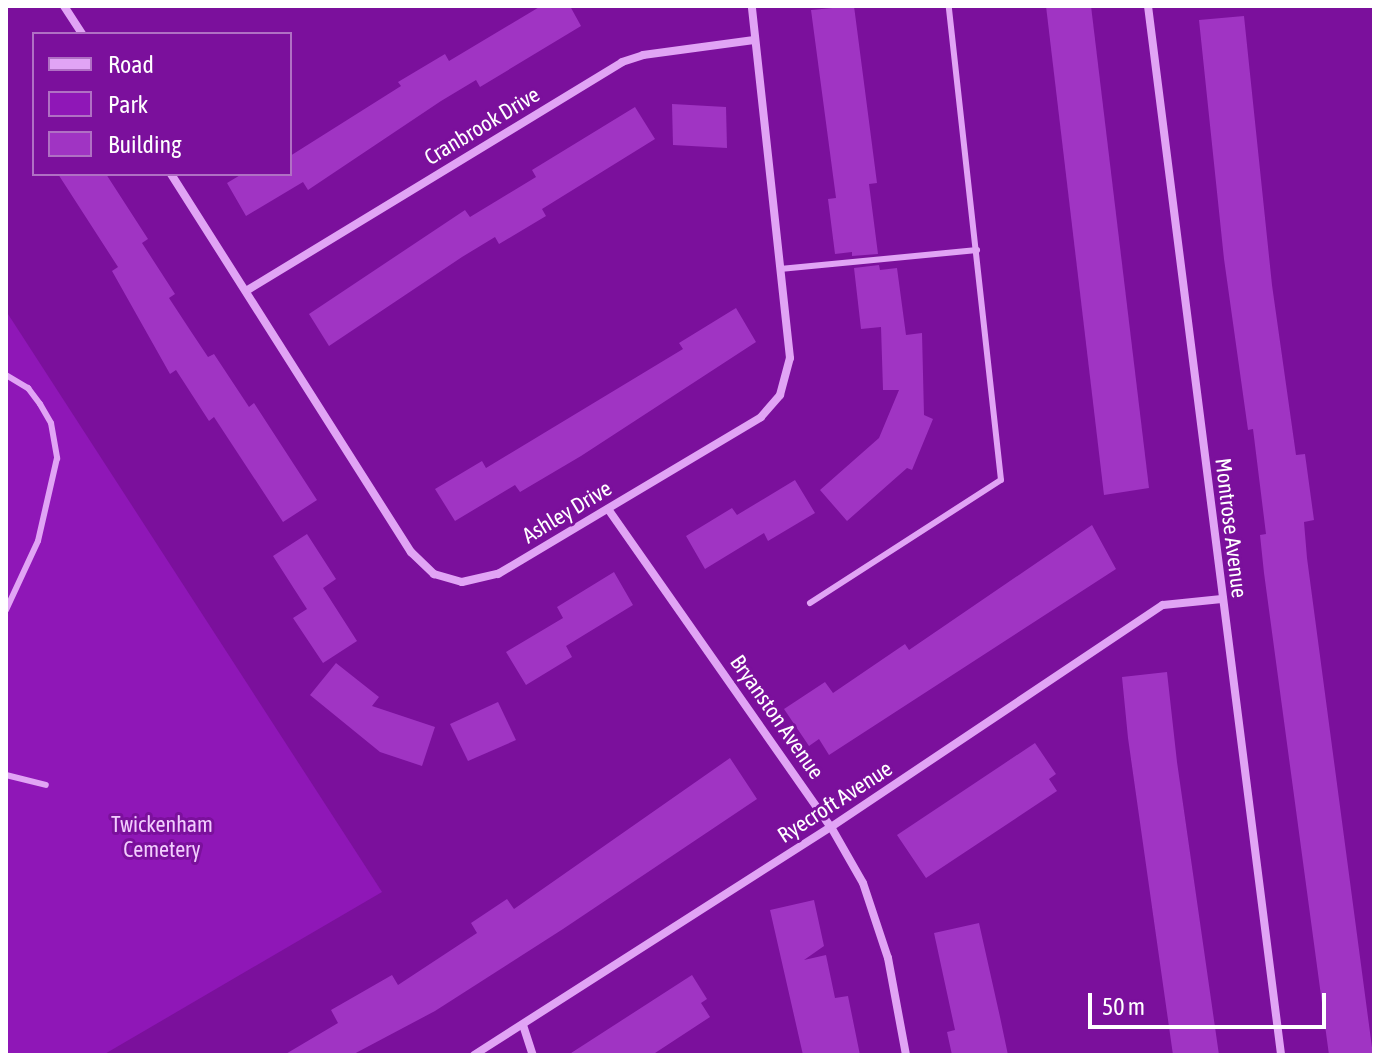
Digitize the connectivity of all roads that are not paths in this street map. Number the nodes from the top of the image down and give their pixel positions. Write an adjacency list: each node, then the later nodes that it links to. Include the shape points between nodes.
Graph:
1 (64, 6): 5 (street)
2 (752, 6): 6 (street, Ashley Drive)
3 (949, 6): 8 (lane)
4 (1148, 6): 13 (street, Montrose Avenue)
5 (81, 32)
6 (754, 40): 9 (street, Ashley Drive); 10 (street, Cranbrook Drive, via 622,62)
7 (172, 176): 10 (street, Ashley Drive)
8 (977, 250): 9 (lane); 14 (lane, via 1001,480)
9 (780, 269): 12 (street, Ashley Drive, via 790,358 780,395 761,417)
10 (246, 291): 12 (street, Ashley Drive, via 411,552 434,574 462,582 498,574)
11 (6, 375): 15 (lane, via 28,388 40,404 51,423 57,458 38,541)
12 (608, 509): 18 (street, Bryanston Avenue)
13 (1222, 599): 18 (street, Ryecroft Avenue, via 1163,605); 23 (street, Montrose Avenue)
14 (810, 603)
15 (6, 610)
16 (6, 775): 17 (lane)
17 (46, 785)
18 (831, 827): 19 (street, Ryecroft Avenue); 22 (street, Bryanston Avenue, via 863,883 888,958)
19 (523, 1025): 20 (street, Ryecroft Avenue); 21 (street)
20 (474, 1055)
21 (533, 1055)
22 (906, 1055)
23 (1281, 1055)

